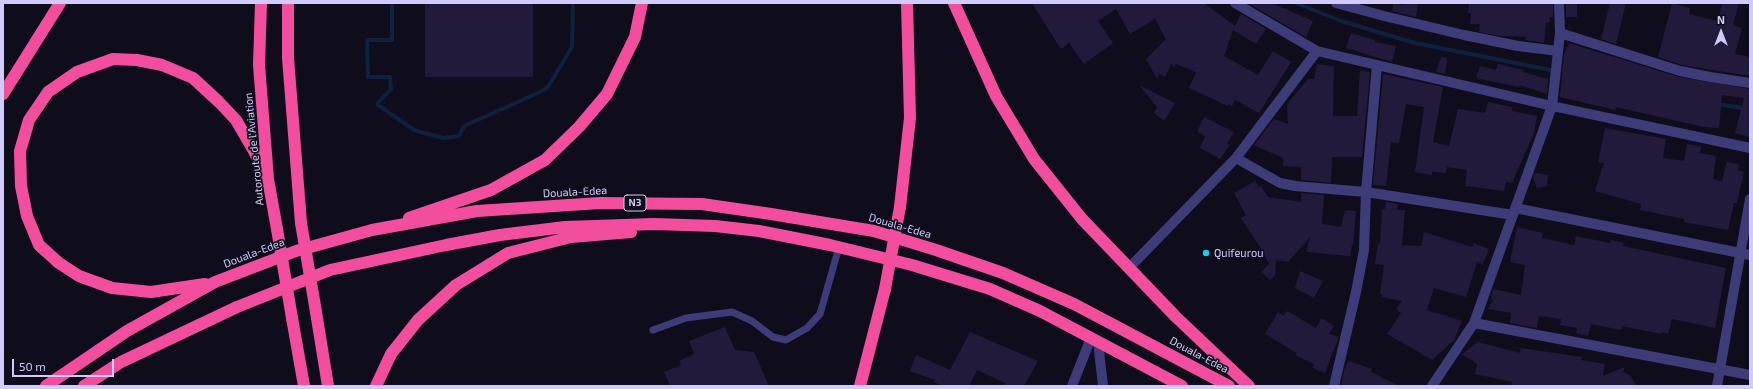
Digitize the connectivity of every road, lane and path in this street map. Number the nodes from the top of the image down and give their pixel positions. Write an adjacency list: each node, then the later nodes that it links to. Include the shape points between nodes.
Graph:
1 (60, 3): 15 (highway)
2 (262, 3): 19 (highway, Autoroute de l'Aviation, via 259,65)
3 (288, 3): 39 (highway, bridge, via 288,58 301,223)
4 (642, 3): 23 (highway, via 635,37 607,94 579,127 545,160 491,190)
5 (907, 3): 41 (highway, bridge, via 910,118 900,207 885,289)
6 (954, 3): 27 (highway, via 996,96 1034,159 1082,219)
7 (1234, 3): 11 (street)
8 (1336, 3): 12 (street)
9 (1559, 3): 10 (street)
10 (1560, 33): 12 (street); 14 (street, via 1680,71)
11 (1318, 51): 13 (street); 18 (street)
12 (1558, 55): 16 (street)
13 (1377, 65): 16 (street); 20 (street)
14 (1750, 83)
15 (3, 94)
16 (1552, 106): 17 (street); 22 (street)
17 (1750, 148)
18 (1236, 158): 20 (street, via 1280,183); 27 (street)
19 (268, 179): 28 (highway, via 232,116 193,78 162,65 113,59 77,72 48,92 29,120 20,151 21,186 25,209 39,244 59,263 79,276 112,288 151,292); 38 (highway, Autoroute de l'Aviation, bridge)
20 (1366, 192): 22 (street); 47 (street, via 1361,270)
21 (1750, 199): 25 (street)
22 (1514, 211): 25 (street); 29 (street)
23 (372, 230): 28 (highway, Douala-Edea / N3, via 296,251); 45 (highway, Douala-Edea / N3, via 477,212 600,203 702,204 874,231 1003,273 1074,304)
24 (835, 246): 30 (lane, via 820,314 807,328 786,340 773,337 732,312 686,318); 31 (highway, N3, via 912,265 990,289 1040,311); 32 (highway, N3, via 759,231 715,226 654,224 565,227 500,235 330,270 237,307); 40 (highway, via 701,232 634,232 570,237 508,253 456,285 418,320 391,354)
25 (1740, 253): 26 (street); 33 (street)
26 (1750, 255)
27 (1129, 268): 46 (highway)
28 (214, 282): 35 (highway, Douala-Edea / N3, via 127,331)
29 (1474, 323): 33 (street); 48 (street)
30 (653, 330)
31 (1094, 340): 42 (street); 43 (street); 44 (highway, N3)
32 (121, 362): 36 (highway, N3); 37 (highway)
33 (1719, 369): 34 (street); 49 (street)
34 (1750, 375)
35 (46, 386)
36 (84, 386)
37 (89, 386)
38 (304, 386)
39 (328, 386)
40 (376, 386)
41 (860, 386)
42 (1072, 386)
43 (1103, 386)
44 (1182, 386)
45 (1230, 386)
46 (1249, 386)
47 (1334, 386)
48 (1432, 386)
49 (1717, 386)

